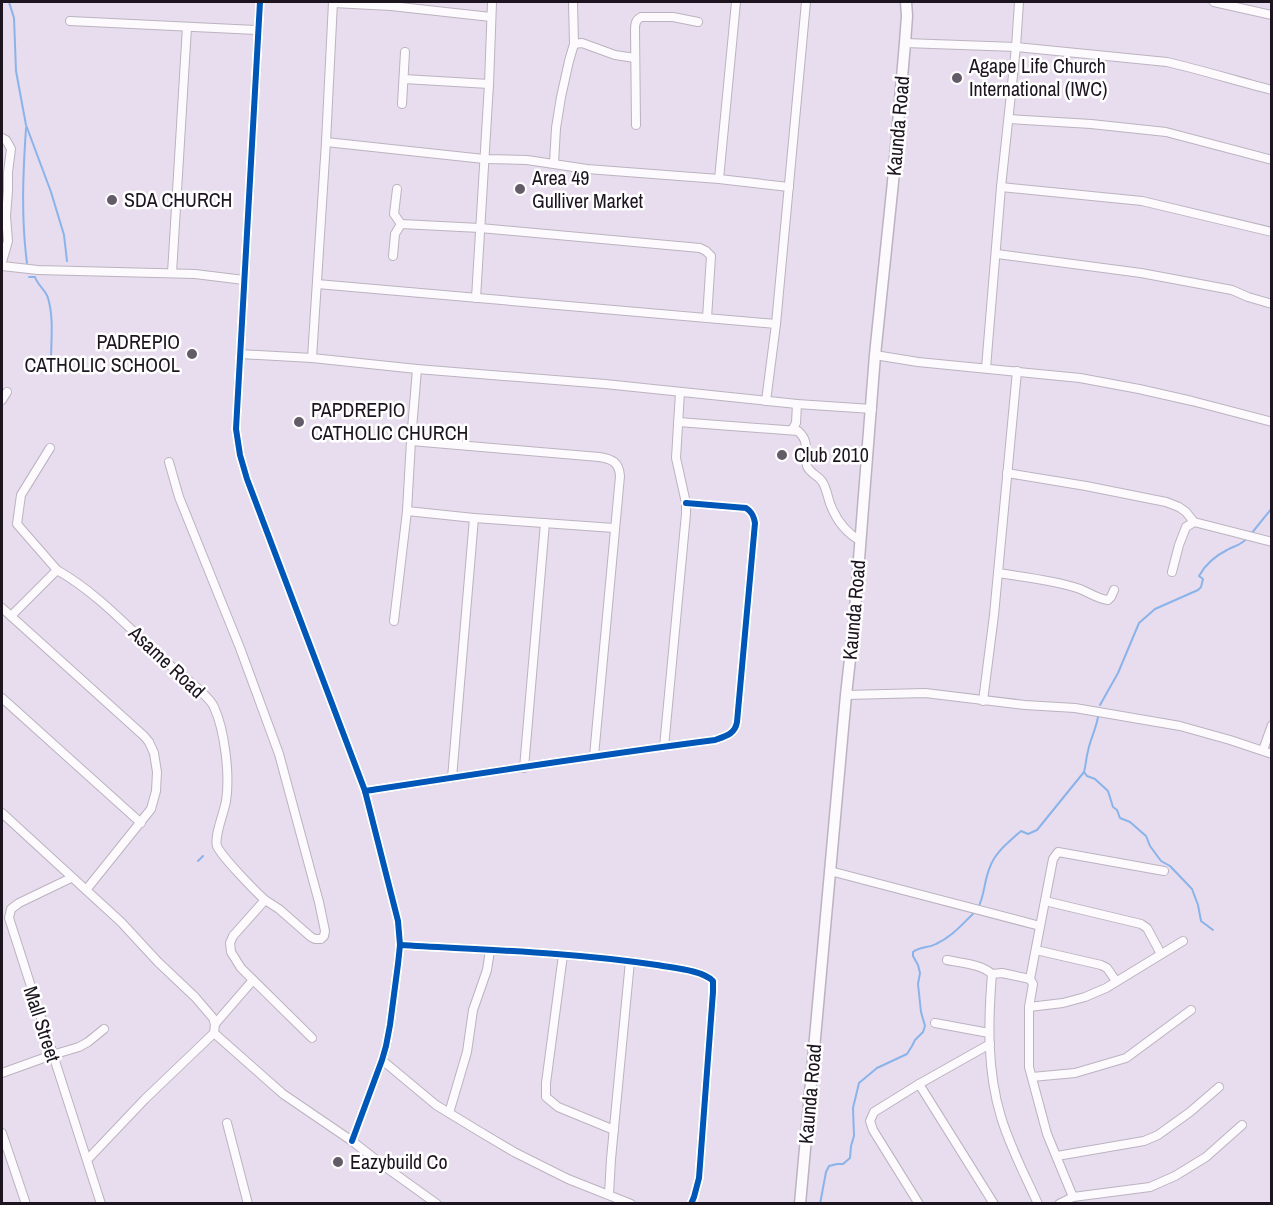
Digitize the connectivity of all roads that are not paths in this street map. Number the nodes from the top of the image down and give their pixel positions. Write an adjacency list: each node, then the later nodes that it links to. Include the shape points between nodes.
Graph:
1 (260, 2): 17 (street)
2 (333, 2): 13 (street); 30 (street)
3 (492, 2): 13 (street)
4 (573, 2): 19 (street)
5 (736, 2): 34 (street)
6 (806, 2): 35 (street)
7 (906, 2): 12 (main road, Kaunda Road)
8 (910, 2): 12 (main road, Kaunda Road)
9 (1019, 2): 20 (street)
10 (1214, 2): 11 (street)
11 (1272, 15)
12 (907, 16): 18 (main road, Kaunda Road)
13 (491, 17): 24 (street)
14 (70, 21): 16 (street)
15 (698, 22): 22 (street, via 672,17 637,19)
16 (187, 27): 17 (street); 44 (street)
17 (258, 30): 45 (street)
18 (905, 43): 20 (street); 52 (main road, Kaunda Road)
19 (574, 44): 22 (street); 33 (street, via 556,128)
20 (1016, 47): 25 (street, via 1167,62); 27 (street)
21 (405, 52): 23 (street)
22 (635, 58): 28 (street)
23 (404, 79): 24 (street); 26 (street)
24 (489, 84): 31 (street)
25 (1272, 90)
26 (402, 104)
27 (1009, 119): 32 (street, via 1166,132); 36 (street)
28 (636, 125)
29 (2, 138): 43 (street, via 11,149 8,241)
30 (326, 142): 31 (street); 46 (street)
31 (484, 159): 33 (street); 39 (street)
32 (1272, 160)
33 (554, 164): 34 (street)
34 (719, 179): 35 (street)
35 (789, 186): 50 (street)
36 (1001, 188): 40 (street, via 1142,201); 41 (street)
37 (397, 189): 38 (street, via 394,214)
38 (401, 224): 39 (street); 42 (street, via 395,234)
39 (480, 228): 47 (street); 49 (street, via 700,248 711,256 712,263)
40 (1272, 232)
41 (997, 254): 48 (street, via 1141,273 1232,290); 54 (street)
42 (393, 256)
43 (2, 264): 44 (street, via 39,270)
44 (172, 273): 45 (street)
45 (244, 280): 51 (street)
46 (317, 284): 47 (street); 53 (street)
47 (476, 298): 49 (street)
48 (1272, 304)
49 (707, 318): 50 (street)
50 (776, 324): 60 (street)
51 (240, 354): 53 (street); 94 (street, via 236,429 240,455)
52 (875, 355): 54 (street); 62 (main road, Kaunda Road)
53 (312, 358): 55 (street)
54 (986, 368): 56 (street)
55 (417, 369): 58 (street); 66 (street)
56 (1017, 371): 64 (street, via 1128,387); 69 (street)
57 (7, 392): 59 (street)
58 (680, 392): 60 (street); 63 (street)
59 (2, 400)
60 (766, 401): 61 (street)
61 (797, 404): 62 (street); 65 (street)
62 (872, 409): 76 (main road, Kaunda Road)
63 (678, 422): 65 (street); 70 (street, via 676,458)
64 (1272, 422)
65 (792, 430): 76 (street, via 804,436 808,468 824,484 842,526)
66 (411, 441): 71 (street); 75 (street, via 609,459 620,469)
67 (50, 448): 78 (street, via 21,495 17,524)
68 (169, 462): 101 (street, via 179,497 279,753 319,902 324,936 311,937)
69 (1007, 473): 73 (street, via 1166,502 1179,507); 80 (street)
70 (686, 503): 88 (street); 88 (street, via 746,508 754,517 748,609 735,730 715,740)
71 (407, 512): 72 (street); 83 (street)
72 (474, 518): 74 (street); 93 (street)
73 (1194, 522): 77 (street); 79 (street, via 1186,527)
74 (545, 523): 75 (street); 92 (street)
75 (614, 528): 91 (street)
76 (861, 541): 84 (main road, Kaunda Road)
77 (1272, 542)
78 (57, 570): 82 (street); 101 (street, Asame Road, via 105,604 214,705 226,754 228,786 217,845)
79 (1172, 572)
80 (998, 573): 81 (street, via 1078,588 1103,600 1108,600); 86 (street)
81 (1114, 590)
82 (5, 612): 96 (street, via 149,742 156,762 157,783 151,808)
83 (394, 621)
84 (846, 695): 86 (street, via 925,693); 97 (main road, Kaunda Road)
85 (2, 698): 96 (street)
86 (983, 700): 89 (street, via 1074,708 1180,726)
87 (1272, 725): 89 (street)
88 (664, 747): 91 (street)
89 (1263, 750): 90 (street)
90 (1272, 754)
91 (594, 756): 92 (street)
92 (524, 768): 93 (street)
93 (452, 778): 94 (street)
94 (365, 791): 105 (street, via 393,897)
95 (2, 813): 99 (street)
96 (141, 823): 100 (street)
97 (830, 871): 103 (street); 147 (main road, Kaunda Road)
98 (1164, 871): 102 (street, via 1058,852 1053,859)
99 (71, 878): 100 (street); 125 (street, Mall Street, via 14,905 9,914)
100 (86, 890): 119 (street, via 195,997)
101 (265, 900): 114 (street, via 230,944 237,963)
102 (1045, 901): 103 (street); 108 (street, via 1141,924)
103 (1040, 926): 107 (street)
104 (1183, 940): 108 (street)
105 (400, 945): 106 (street); 126 (street)
106 (490, 950): 109 (street); 131 (street)
107 (1036, 950): 113 (street); 115 (street, via 1101,965)
108 (1161, 954): 115 (street)
109 (563, 955): 111 (street); 134 (street, via 546,1097 558,1107)
110 (947, 960): 112 (street)
111 (630, 961): 134 (street); 146 (street, via 680,969 713,981 699,1178)
112 (992, 974): 113 (street); 121 (street)
113 (1030, 979): 116 (street, via 1033,984)
114 (253, 980): 119 (street); 123 (street)
115 (1116, 981): 116 (street, via 1085,998)
116 (1029, 1007): 128 (street)
117 (1191, 1010): 128 (street, via 1126,1058 1075,1073)
118 (935, 1023): 121 (street)
119 (215, 1024): 122 (street)
120 (104, 1029): 125 (street, via 79,1047)
121 (989, 1033): 124 (street)
122 (214, 1034): 136 (street, via 283,1094); 138 (street)
123 (312, 1038)
124 (990, 1044): 129 (street); 150 (street, via 1001,1117)
125 (52, 1055): 127 (street); 138 (street, Mall Street)
126 (382, 1060): 131 (street); 136 (street)
127 (2, 1073)
128 (1032, 1077): 137 (street)
129 (919, 1084): 148 (street, via 874,1112 870,1121); 149 (street)
130 (1219, 1087): 137 (street, via 1190,1113 1144,1141)
131 (449, 1113): 139 (street, via 514,1152)
132 (227, 1123): 143 (street)
133 (1242, 1125): 140 (street, via 1206,1156 1150,1187)
134 (614, 1130): 139 (street)
135 (2, 1133): 141 (street)
136 (352, 1141): 144 (street)
137 (1057, 1156): 140 (street)
138 (88, 1159): 142 (street, Mall Street)
139 (609, 1194): 145 (street)
140 (1073, 1197): 151 (street)
141 (26, 1203)
142 (101, 1203)
143 (249, 1203)
144 (437, 1203)
145 (631, 1203)
146 (691, 1203)
147 (800, 1203)
148 (919, 1203)
149 (994, 1203)
150 (1038, 1203)
151 (1059, 1203)

